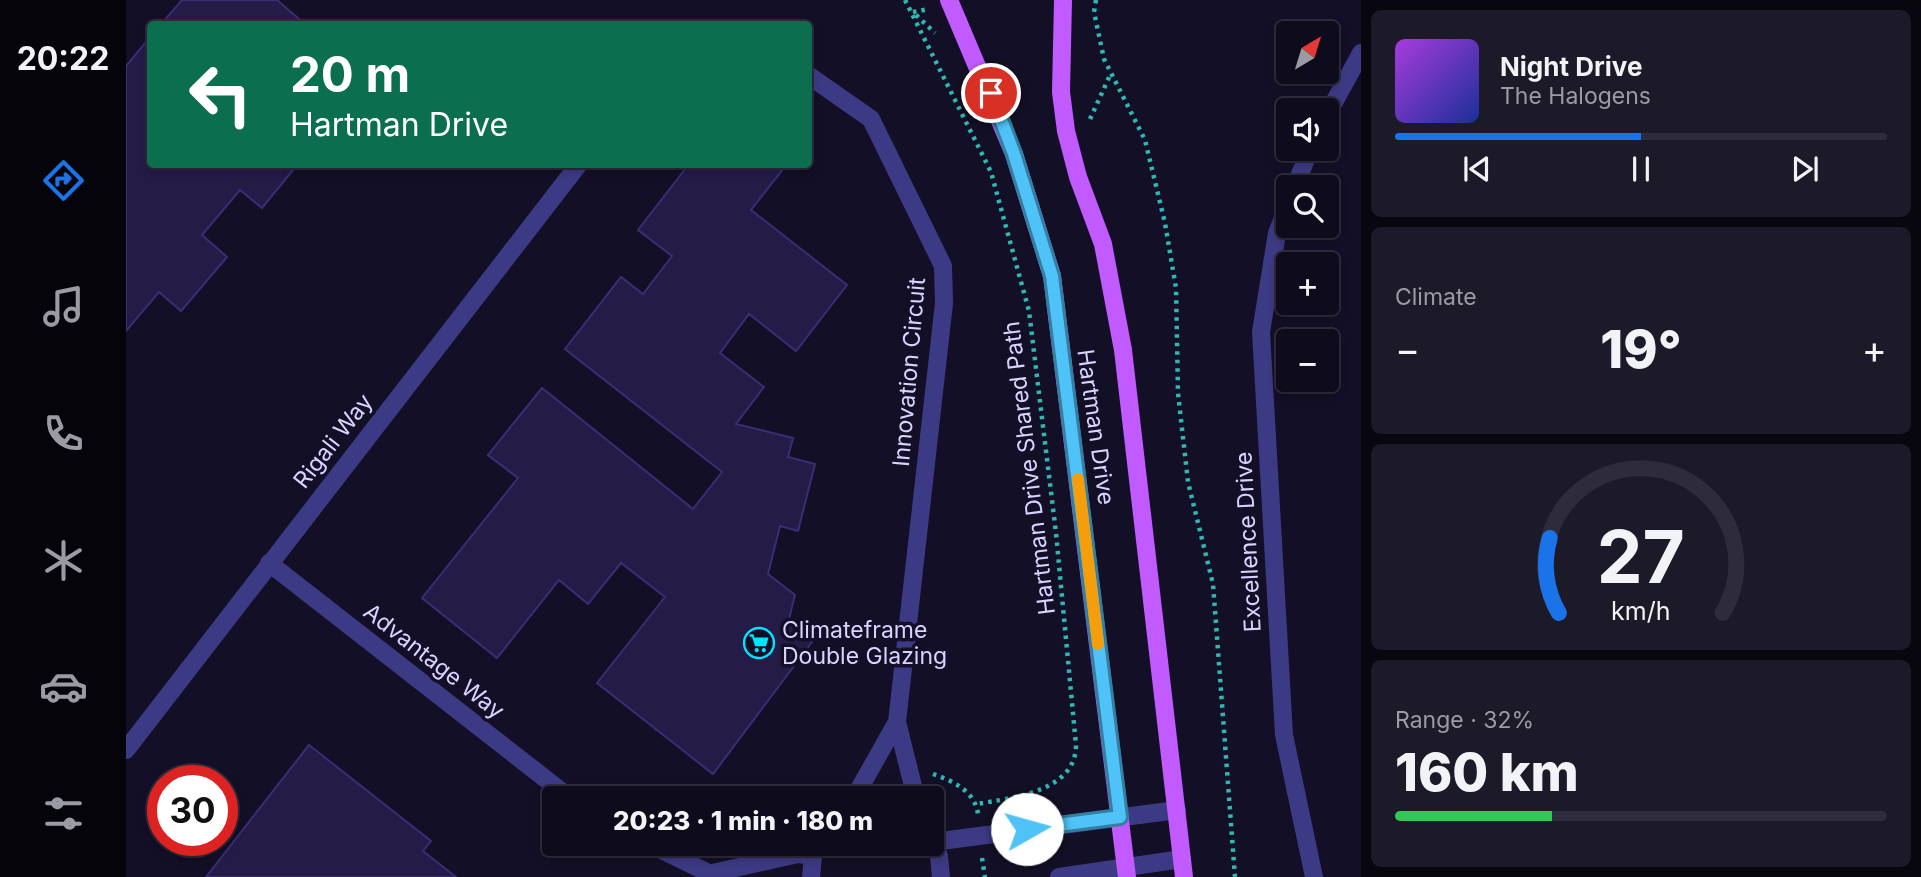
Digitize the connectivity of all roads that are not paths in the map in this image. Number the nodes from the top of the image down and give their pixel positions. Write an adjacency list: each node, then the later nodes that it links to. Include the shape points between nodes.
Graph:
1 (949, 0): 15 (main road, Hartman Drive, via 1014,154 1052,276)
2 (1063, 0): 14 (main road, Hartman Drive, via 1061,92 1066,131 1103,244 1123,350)
3 (1361, 53): 5 (street)
4 (812, 78): 9 (street, Innovation Circuit, via 872,119 943,267 944,303)
5 (1336, 98)
6 (576, 168): 8 (street, Rigali Way)
7 (1276, 238): 27 (street, Excellence Drive, via 1261,332 1284,736)
8 (269, 563): 10 (street, Rigali Way); 11 (street, Advantage Way)
9 (897, 722): 12 (street, Innovation Circuit); 13 (street, Innovation Circuit)
10 (126, 750)
11 (555, 786)
12 (861, 786)
13 (913, 786)
14 (1177, 810): 15 (street); 21 (main road, Hartman Drive)
15 (1120, 817): 16 (street); 22 (main road, Hartman Drive)
16 (944, 841)
17 (673, 856): 23 (street)
18 (790, 856): 23 (street)
19 (815, 856): 24 (street)
20 (939, 856): 25 (street)
21 (1183, 868): 22 (street)
22 (1126, 872): 26 (street)
23 (712, 875)
24 (811, 877)
25 (941, 877)
26 (1059, 877)
27 (1314, 877)

